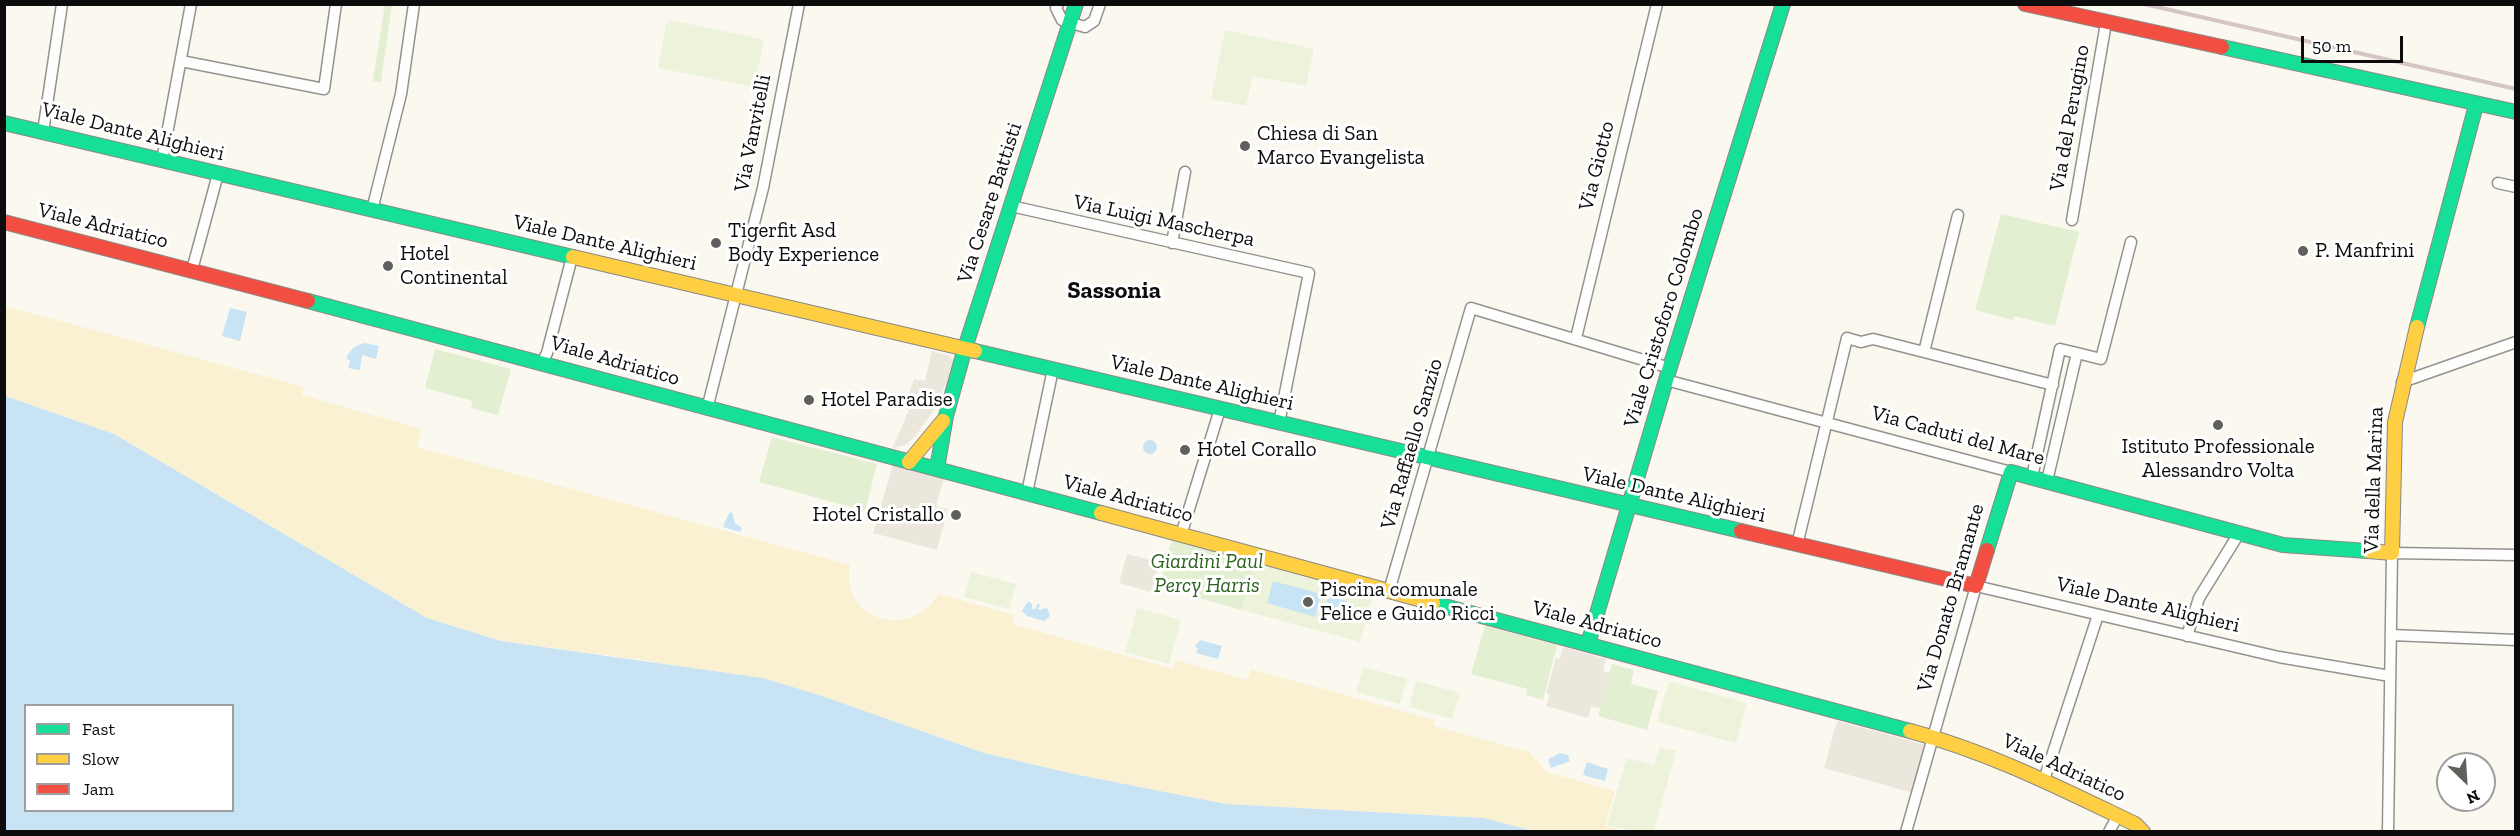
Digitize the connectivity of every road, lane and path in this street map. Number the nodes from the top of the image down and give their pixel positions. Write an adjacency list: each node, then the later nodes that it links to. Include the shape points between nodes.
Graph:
1 (62, 4): 18 (street)
2 (191, 4): 14 (street)
3 (336, 4): 14 (street, via 324,89)
4 (414, 4): 25 (street, via 401,94)
5 (799, 4): 33 (street, Via Vanvitelli, via 763,188)
6 (1058, 4): 13 (street, via 1059,16)
7 (1076, 4): 13 (street, Via Cesare Battisti)
8 (1100, 4): 13 (street, via 1094,21 1085,27)
9 (1657, 4): 35 (street, Via Giotto)
10 (1783, 4): 42 (street, Viale Cristoforo Colombo)
11 (2025, 4): 12 (street)
12 (2106, 23): 15 (street); 27 (street, Via del Perugino)
13 (1069, 24): 24 (street, Via Cesare Battisti)
14 (181, 61): 19 (street)
15 (2476, 105): 16 (street); 43 (street, Via della Marina)
16 (2516, 112)
17 (4, 123): 18 (street, Viale Dante Alighieri)
18 (43, 132): 19 (street, Viale Dante Alighieri)
19 (162, 161): 21 (street, Viale Dante Alighieri)
20 (1185, 172): 30 (street)
21 (218, 174): 25 (street, Viale Dante Alighieri); 32 (street, Viale Adriatico)
22 (2498, 183): 23 (street)
23 (2516, 187)
24 (1011, 206): 30 (street, Via Luigi Mascherpa); 37 (street, Via Cesare Battisti)
25 (372, 210): 31 (street, Viale Dante Alighieri)
26 (1958, 215): 38 (street)
27 (2072, 220)
28 (4, 222): 32 (street, Viale Adriatico)
29 (2131, 242): 39 (street, via 2101,359)
30 (1172, 243): 49 (street, Via Luigi Mascherpa, via 1309,273)
31 (572, 257): 33 (street, Viale Dante Alighieri); 40 (street)
32 (192, 270): 40 (street, Viale Adriatico)
33 (736, 295): 37 (street, Viale Dante Alighieri); 45 (street, Via Vanvitelli)
34 (1471, 308): 35 (street, Via Caduti del Mare); 50 (street, Via Raffaello Sanzio)
35 (1576, 338): 42 (street, Via Caduti del Mare)
36 (2516, 342): 43 (street)
37 (965, 348): 41 (street, Viale Dante Alighieri); 47 (street, Via Cesare Battisti)
38 (1924, 352): 44 (street); 48 (street, via 1873,339 1862,342 1847,338)
39 (2077, 353): 44 (street, via 2060,349); 55 (street)
40 (542, 363): 45 (street, Viale Adriatico)
41 (1053, 369): 46 (street, Viale Dante Alighieri); 56 (street)
42 (1668, 374): 48 (street, Via Caduti del Mare); 57 (street, Viale Cristoforo Colombo)
43 (2402, 382): 61 (street, Via della Marina, via 2395,422)
44 (2053, 385): 54 (street)
45 (707, 409): 51 (street, Viale Adriatico)
46 (1220, 409): 49 (street, Viale Dante Alighieri); 58 (street)
47 (946, 416): 51 (street, Via Cesare Battisti); 52 (street, Via Cesare Battisti)
48 (1828, 422): 53 (street, Via Caduti del Mare); 60 (street)
49 (1279, 423): 50 (street, Viale Dante Alighieri)
50 (1429, 458): 57 (street, Viale Dante Alighieri); 64 (street, Via Raffaello Sanzio)
51 (909, 462): 52 (street, Viale Adriatico)
52 (937, 470): 56 (street, Viale Adriatico)
53 (2011, 472): 54 (street, Via Caduti del Mare); 63 (street, Via Donato Bramante)
54 (2032, 477): 55 (street, Via Caduti del Mare)
55 (2047, 481): 59 (street, Via Caduti del Mare)
56 (1027, 493): 58 (street, Viale Adriatico)
57 (1629, 505): 60 (street, Viale Dante Alighieri); 69 (street, Viale Cristoforo Colombo)
58 (1181, 535): 64 (street, Viale Adriatico)
59 (2238, 535): 61 (street, Via Caduti del Mare, via 2329,551); 67 (street, via 2196,604)
60 (1797, 545): 63 (street, Viale Dante Alighieri)
61 (2392, 553): 62 (street, Via Caduti del Mare); 66 (street, Via della Marina)
62 (2516, 555)
63 (1976, 586): 65 (street, Viale Dante Alighieri); 71 (street, Via Donato Bramante)
64 (1389, 591): 69 (street, Viale Adriatico)
65 (2098, 615): 67 (street, Viale Dante Alighieri); 72 (street)
66 (2391, 635): 68 (street); 70 (street, Via della Marina)
67 (2187, 636): 70 (street, Viale Dante Alighieri)
68 (2516, 640)
69 (1587, 644): 71 (street, Viale Adriatico)
70 (2390, 676): 77 (street, Via della Marina)
71 (1933, 737): 72 (street, Viale Adriatico); 75 (street, Via Donato Bramante)
72 (2044, 780): 73 (street, Viale Adriatico)
73 (2118, 816): 74 (street, Viale Adriatico); 76 (street)
74 (2139, 828)
75 (1906, 831)
76 (2109, 831)
77 (2388, 831)

